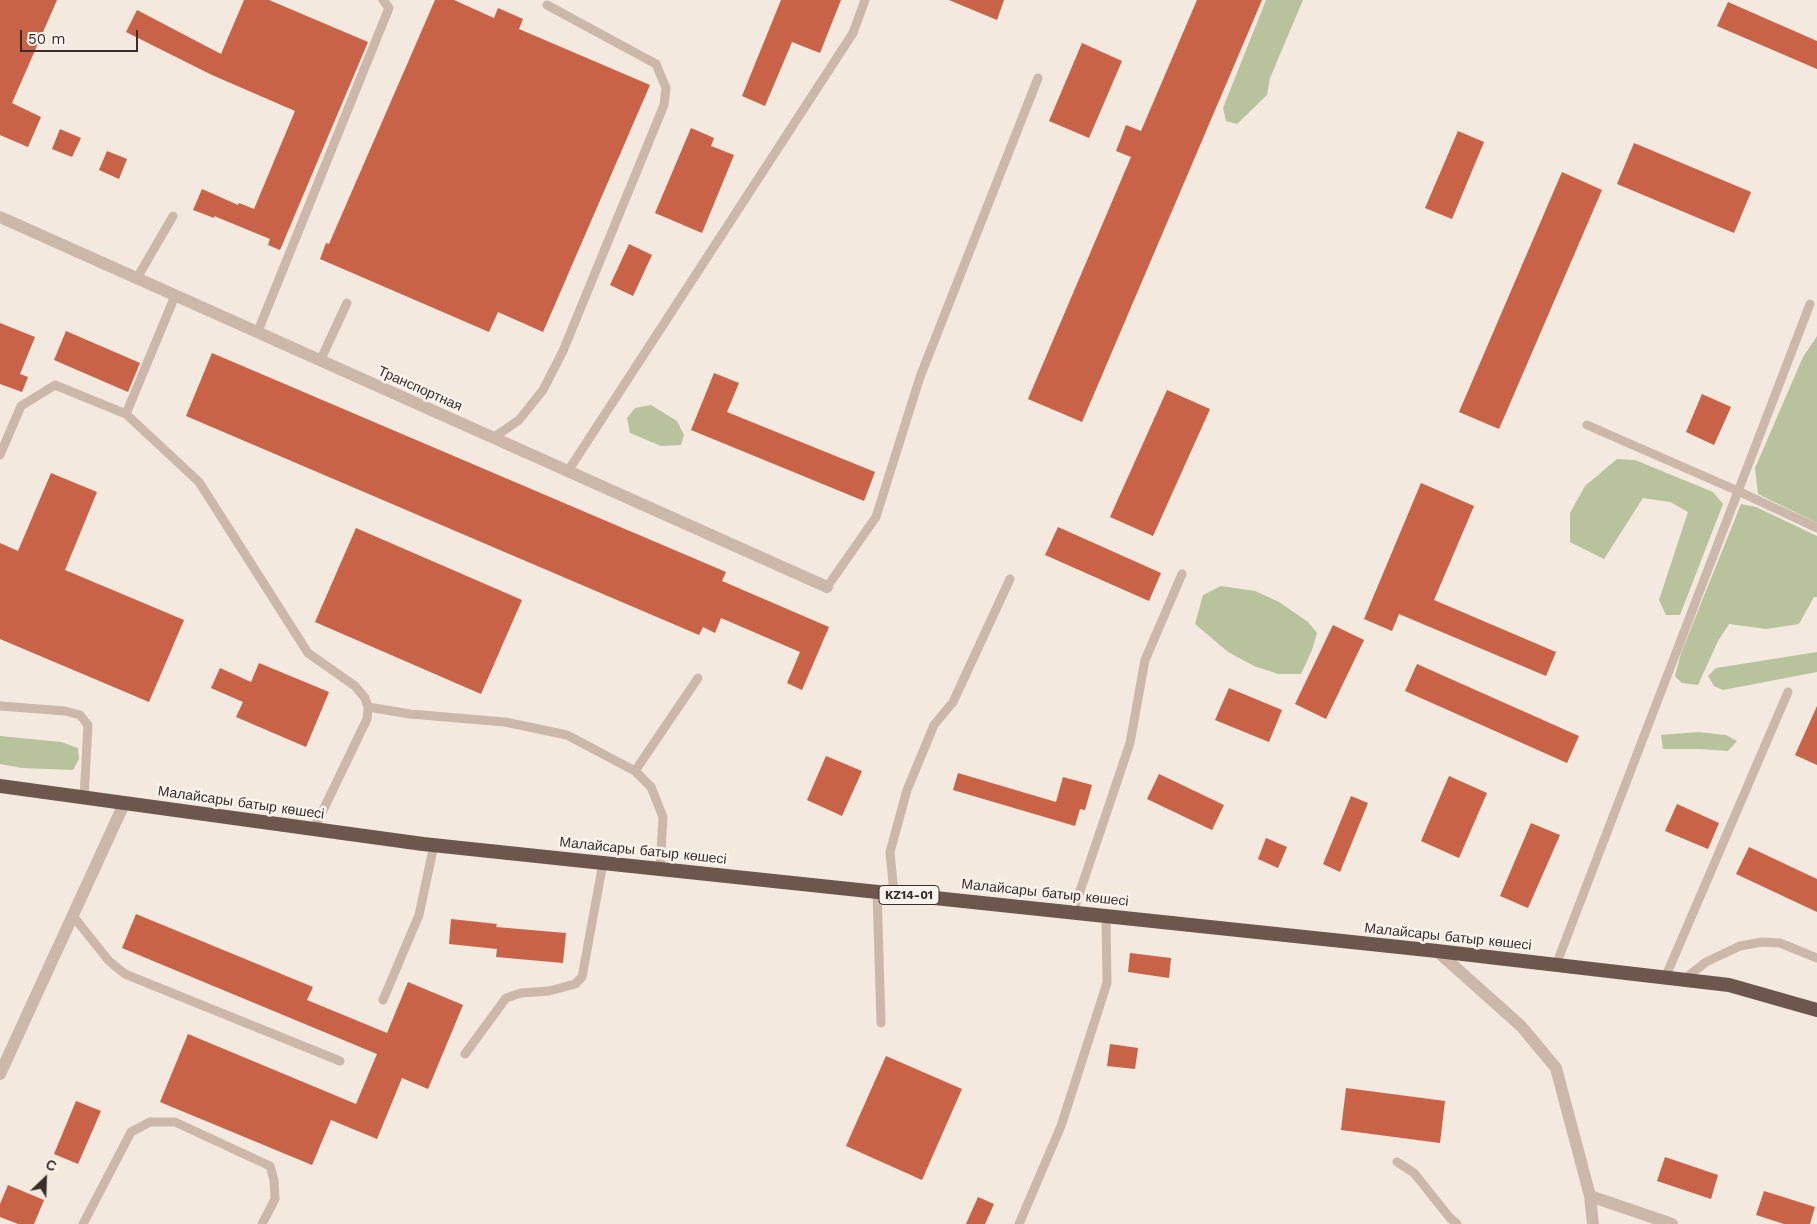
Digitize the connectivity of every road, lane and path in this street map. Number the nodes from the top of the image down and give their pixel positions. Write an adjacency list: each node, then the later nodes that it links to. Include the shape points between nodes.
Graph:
1 (383, 0): 11 (lane, via 389,8)
2 (865, 0): 17 (lane, via 853,33)
3 (547, 5): 15 (lane, via 656,64 666,88 664,105 563,351 542,390 519,420)
4 (1038, 78): 22 (lane, via 920,377 876,517)
5 (173, 216): 7 (lane)
6 (0, 217): 7 (street, Транспортная)
7 (137, 278): 8 (street, Транспортная)
8 (175, 296): 11 (street, Транспортная); 13 (lane)
9 (347, 303): 12 (lane)
10 (1810, 304): 18 (lane)
11 (258, 331): 12 (street, Транспортная)
12 (320, 360): 15 (street, Транспортная)
13 (126, 414): 16 (lane, via 55,385 21,406); 26 (lane, via 199,482 308,653 355,686)
14 (1587, 425): 18 (lane)
15 (493, 438): 17 (street, Транспортная)
16 (0, 455)
17 (568, 472): 22 (street, Транспортная)
18 (1738, 491): 19 (lane); 42 (lane)
19 (1817, 528)
20 (1182, 574): 37 (lane, via 1145,660 1130,742)
21 (1010, 579): 36 (lane, via 953,702 934,725 907,790 890,852)
22 (828, 587)
23 (698, 678): 27 (lane)
24 (1788, 692): 43 (lane)
25 (0, 706): 29 (lane, via 80,715 88,725)
26 (368, 707): 27 (lane, via 505,722 567,735); 31 (lane, via 367,719)
27 (635, 770): 34 (lane, via 651,787 663,817)
28 (0, 786): 29 (highway, Малайсары батыр көшесі / KZ14-01)
29 (84, 798): 30 (highway, Малайсары батыр көшесі / KZ14-01)
30 (124, 804): 31 (highway, Малайсары батыр көшесі / KZ14-01); 38 (street)
31 (314, 829): 32 (highway, Малайсары батыр көшесі / KZ14-01)
32 (434, 845): 33 (highway, Малайсары батыр көшесі / KZ14-01); 45 (lane, via 419,915)
33 (603, 863): 34 (highway, Малайсары батыр көшесі / KZ14-01); 48 (lane, via 582,977 564,987 521,992 506,998)
34 (660, 869): 35 (highway, Малайсары батыр көшесі / KZ14-01)
35 (877, 892): 36 (highway, Малайсары батыр көшесі / KZ14-01); 47 (lane)
36 (894, 894): 37 (highway, Малайсары батыр көшесі / KZ14-01)
37 (1073, 912): 39 (highway, Малайсары батыр көшесі / KZ14-01)
38 (73, 916): 49 (lane, via 109,961 125,974); 50 (street)
39 (1106, 916): 40 (highway, Малайсары батыр көшесі / KZ14-01); 55 (lane, via 1108,983 1061,1126)
40 (1438, 951): 42 (highway, Малайсары батыр көшесі / KZ14-01); 52 (street, via 1521,1026 1556,1068)
41 (1817, 958): 44 (lane, via 1780,943 1762,942 1740,946 1706,962)
42 (1556, 965): 43 (highway, Малайсары батыр көшесі / KZ14-01)
43 (1665, 978): 44 (highway, Малайсары батыр көшесі / KZ14-01)
44 (1683, 980): 46 (highway, Малайсары батыр көшесі / KZ14-01, via 1729,986)
45 (383, 1000)
46 (1817, 1010)
47 (881, 1023)
48 (465, 1054)
49 (340, 1061)
50 (0, 1074)
51 (1397, 1162): 56 (lane, via 1414,1173)
52 (1590, 1196): 57 (street); 58 (street)
53 (87, 1223): 54 (lane, via 131,1132 150,1122 175,1122 270,1166 275,1199)
54 (262, 1224)
55 (1019, 1224)
56 (1457, 1224)
57 (1593, 1224)
58 (1672, 1224)

